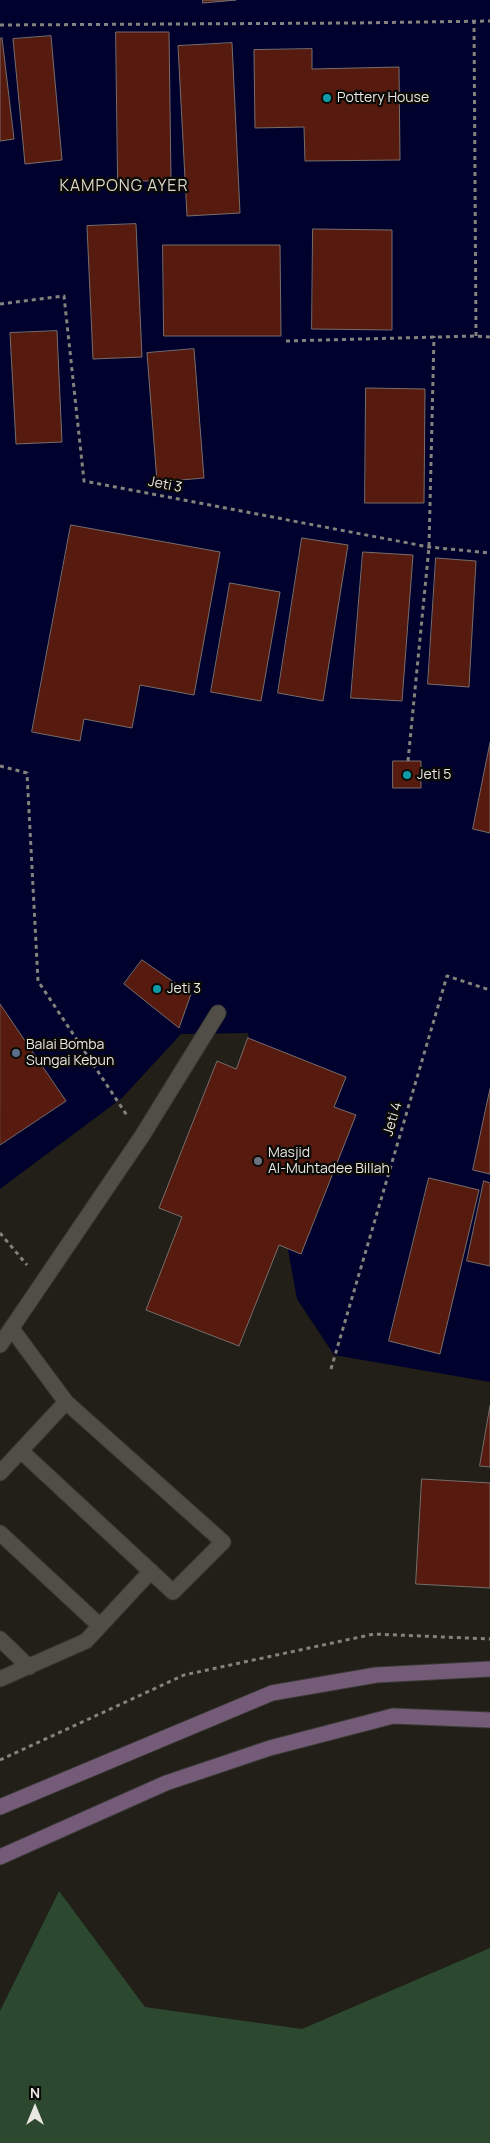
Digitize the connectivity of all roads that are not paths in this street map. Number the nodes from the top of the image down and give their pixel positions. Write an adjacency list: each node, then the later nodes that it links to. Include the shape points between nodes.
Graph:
1 (218, 1013): 2 (street, via 142,1136)
2 (12, 1329): 3 (street); 4 (street)
3 (0, 1345)
4 (66, 1402): 5 (street); 8 (street, via 223,1542 174,1592)
5 (21, 1451): 6 (street); 8 (street)
6 (0, 1473)
7 (0, 1533): 9 (street)
8 (150, 1571): 9 (street)
9 (99, 1625): 11 (street, via 86,1641)
10 (0, 1639): 11 (street)
11 (29, 1667): 13 (street)
12 (490, 1669): 15 (main road, via 376,1676 272,1693)
13 (0, 1679)
14 (490, 1720): 16 (main road, via 393,1716 270,1748 166,1783)
15 (0, 1807)
16 (0, 1857)

